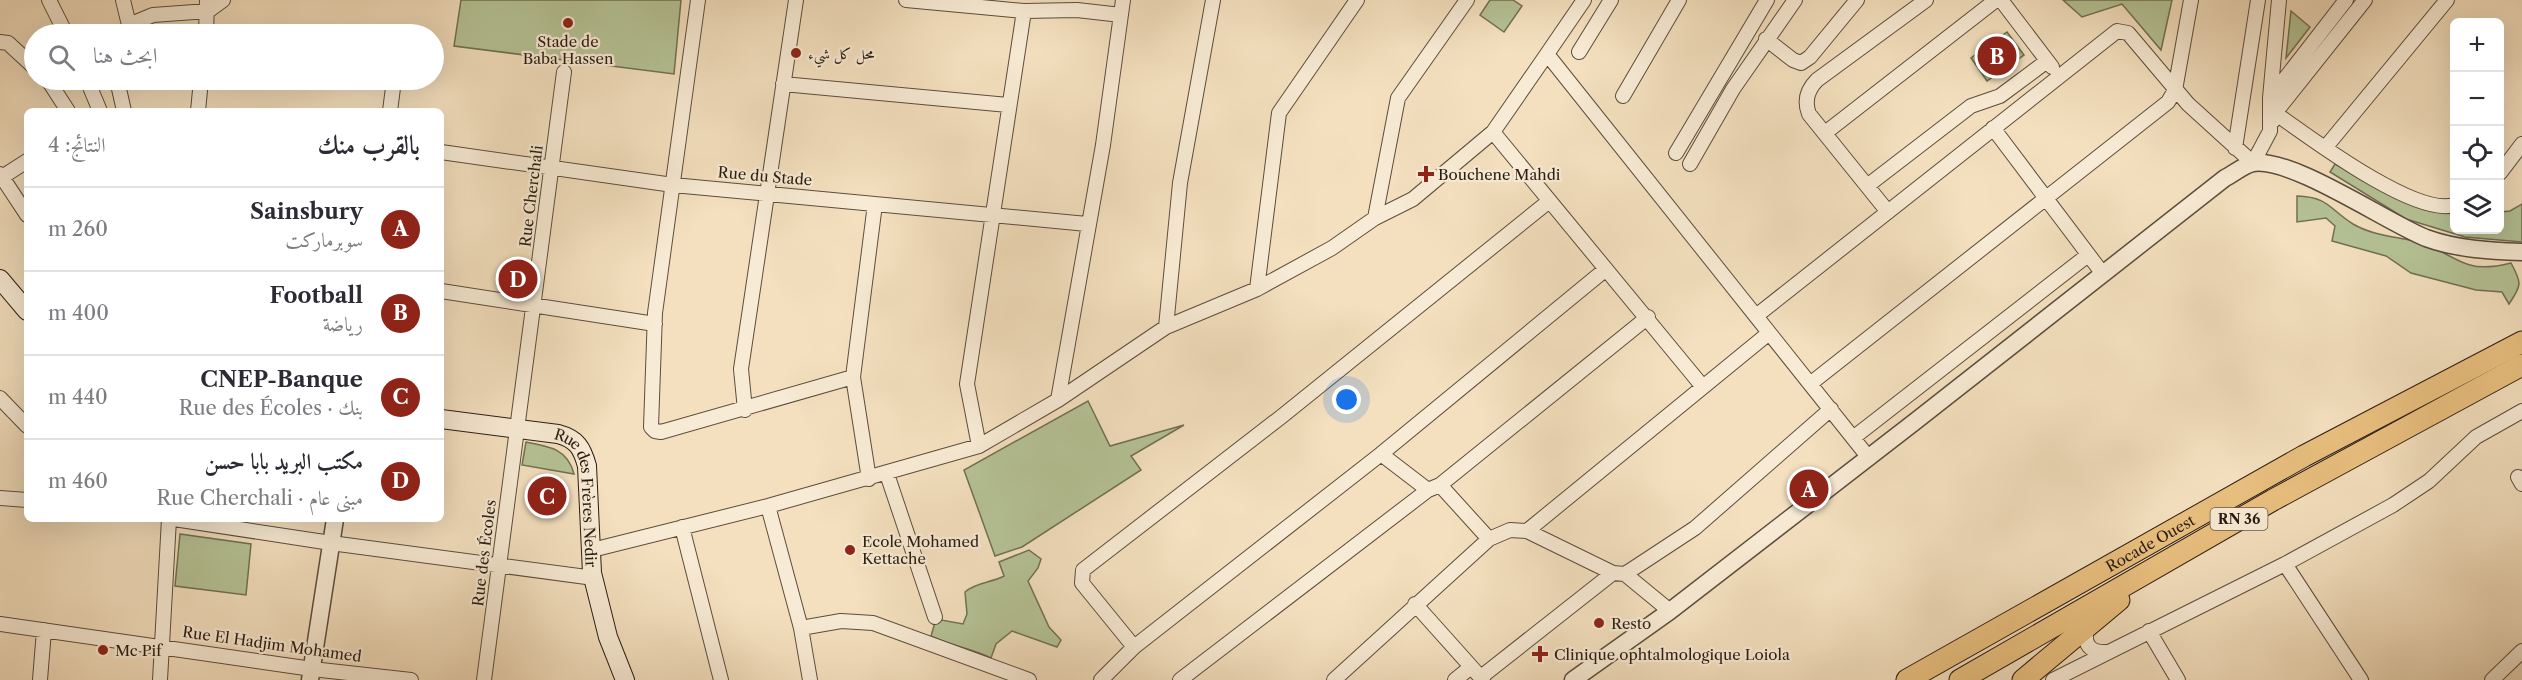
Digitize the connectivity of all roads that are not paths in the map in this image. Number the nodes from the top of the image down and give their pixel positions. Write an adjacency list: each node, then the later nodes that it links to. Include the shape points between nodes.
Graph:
1 (49, 0): 29 (street)
2 (123, 0): 30 (street)
3 (698, 0): 72 (street)
4 (796, 0): 41 (street)
5 (906, 0): 27 (street)
6 (1123, 0): 28 (street)
7 (1213, 0): 96 (street, via 1180,183)
8 (1357, 0): 89 (street, via 1279,113)
9 (1467, 0): 82 (street, via 1398,98)
10 (1584, 0): 36 (street)
11 (1611, 0): 35 (street)
12 (1679, 0): 48 (street)
13 (1767, 0): 65 (street)
14 (1795, 0): 33 (street)
15 (1857, 0): 33 (street, via 1801,63)
16 (1926, 0): 60 (street, via 1813,84 1806,98 1807,109)
17 (1996, 0): 60 (street)
18 (2001, 0): 38 (street)
19 (2191, 0): 47 (street)
20 (2258, 0): 62 (street)
21 (2279, 0): 49 (street)
22 (2346, 0): 49 (street)
23 (2365, 0): 56 (street)
24 (2447, 0): 63 (street)
25 (215, 3): 31 (street, via 153,15); 32 (street)
26 (1065, 5): 27 (street); 28 (street)
27 (1024, 11): 50 (street)
28 (1121, 15): 83 (street, via 1103,145)
29 (61, 24)
30 (127, 24)
31 (138, 24)
32 (209, 24)
33 (1766, 39): 68 (street)
34 (0, 42): 37 (street)
35 (1580, 52)
36 (1547, 54): 58 (street); 93 (street)
37 (24, 59)
38 (2048, 61): 40 (street); 73 (street, via 2000,96 1971,106)
39 (564, 72): 70 (street, Rue Cherchali)
40 (2058, 75): 47 (street, via 2113,32 2121,31 2128,33); 57 (street)
41 (783, 84): 50 (street); 74 (street)
42 (54, 90): 51 (street)
43 (91, 90): 52 (street)
44 (119, 90): 53 (street)
45 (200, 90): 54 (street)
46 (393, 90): 55 (street)
47 (2175, 90): 62 (street); 75 (street, via 2168,102)
48 (1623, 96)
49 (2270, 98): 59 (street)
50 (1008, 105): 81 (street)
51 (66, 108)
52 (99, 108)
53 (123, 108)
54 (198, 108)
55 (390, 108)
56 (2275, 113): 59 (street); 63 (street)
57 (1993, 128): 75 (street); 80 (street)
58 (1493, 132): 76 (street); 82 (street, via 1413,199)
59 (2270, 132): 67 (street)
60 (1825, 133): 73 (street)
61 (2522, 144): 69 (street)
62 (2235, 148): 67 (street)
63 (2325, 148): 78 (street, via 2401,194 2428,205)
64 (444, 152): 70 (street, Rue du Stade)
65 (1676, 153)
66 (24, 163): 71 (street)
67 (2253, 163): 84 (street, via 2280,166 2428,238 2479,250); 87 (street, via 2225,178)
68 (1690, 164)
69 (2504, 167)
70 (551, 170): 72 (street, Rue du Stade); 91 (street, Rue Cherchali)
71 (1, 175): 79 (street)
72 (673, 185): 74 (street, Rue du Stade); 95 (street)
73 (1867, 186): 80 (street)
74 (768, 193): 77 (street, Rue du Stade); 106 (street, via 741,369)
75 (2046, 200): 85 (street); 101 (street)
76 (1548, 202): 86 (street); 143 (street, via 1083,570 1082,583)
77 (875, 204): 81 (street, Rue du Stade); 100 (street)
78 (2450, 205)
79 (24, 210)
80 (1888, 212): 93 (street)
81 (991, 215): 83 (street, Rue du Stade); 112 (street, via 967,384)
82 (1374, 218): 89 (street, via 1332,248)
83 (1087, 224): 104 (street)
84 (2522, 252)
85 (2088, 255): 87 (street); 111 (street)
86 (1606, 269): 94 (street); 113 (street)
87 (2103, 274): 114 (street)
88 (0, 279): 92 (main road)
89 (1257, 289): 96 (street)
90 (444, 291): 91 (street)
91 (534, 306): 95 (street); 110 (street, Rue Cherchali)
92 (24, 307)
93 (1756, 316): 97 (street)
94 (1648, 317): 102 (street); 117 (street)
95 (655, 324): 106 (street, via 651,427 655,431)
96 (1166, 327): 104 (street)
97 (1769, 333): 101 (street); 102 (street)
98 (2522, 342): 163 (highway, Rocade Ouest, via 2304,456)
99 (2522, 365): 129 (highway, Rocade Ouest / RN 36)
100 (853, 377): 106 (street); 116 (street)
101 (1810, 384): 105 (street)
102 (1703, 387): 125 (street)
103 (0, 398): 109 (street)
104 (1058, 400): 112 (street)
105 (1831, 409): 111 (street); 132 (street, via 1695,528)
106 (746, 410)
107 (2522, 411): 131 (street, via 2476,436 2411,494)
108 (444, 419): 110 (main road, Rue des Frères Nedir)
109 (24, 423)
110 (519, 431): 128 (main road, Rue des Frères Nedir, via 576,440 587,466); 130 (street, Rue des Écoles)
111 (1853, 438): 114 (street)
112 (979, 446): 115 (street)
113 (1381, 454): 117 (street); 143 (street)
114 (1869, 458): 135 (street)
115 (887, 474): 116 (street); 136 (street)
116 (869, 479): 120 (street)
117 (1434, 487): 126 (street); 159 (street)
118 (0, 498): 119 (street)
119 (24, 500)
120 (768, 506): 124 (street); 138 (street)
121 (169, 522): 142 (street)
122 (194, 522): 127 (street)
123 (334, 522): 127 (street)
124 (682, 527): 128 (street); 155 (street)
125 (1527, 531): 126 (street, via 1510,530); 132 (street)
126 (1490, 539): 134 (street)
127 (331, 543): 130 (street); 148 (street)
128 (592, 550): 133 (main road, Rue des Frères Nedir)
129 (2169, 560): 139 (highway); 164 (highway, Rocade Ouest / RN 36)
130 (499, 562): 133 (street); 153 (street, Rue des Écoles)
131 (2285, 564): 141 (street); 168 (street)
132 (1619, 573): 135 (street); 149 (street)
133 (594, 578): 154 (main road, Rue des Frères Nedir, via 608,638)
134 (1415, 604): 146 (street); 160 (street)
135 (1670, 611): 147 (street)
136 (935, 617)
137 (0, 624): 140 (street, Rue El Hadjim Mohamed)
138 (801, 628): 156 (street); 157 (street, via 841,621 873,623)
139 (2087, 628): 145 (street, via 2088,647); 165 (highway)
140 (44, 630): 142 (street, Rue El Hadjim Mohamed); 150 (street)
141 (2149, 631): 145 (street); 167 (street)
142 (164, 645): 148 (street, Rue El Hadjim Mohamed); 151 (street)
143 (1134, 647): 158 (street)
144 (2522, 651): 169 (street)
145 (2106, 652): 166 (street)
146 (1471, 667): 149 (street); 161 (street)
147 (1589, 673): 162 (street)
148 (311, 674): 152 (street, Rue El Hadjim Mohamed)
149 (1482, 679)
150 (40, 680)
151 (160, 680)
152 (411, 680)
153 (484, 680)
154 (626, 680)
155 (721, 680)
156 (810, 680)
157 (1029, 680)
158 (1101, 680)
159 (1180, 680)
160 (1334, 680)
161 (1455, 680)
162 (1572, 680)
163 (1907, 680)
164 (1960, 680)
165 (2022, 680)
166 (2053, 680)
167 (2178, 680)
168 (2361, 680)
169 (2492, 680)

